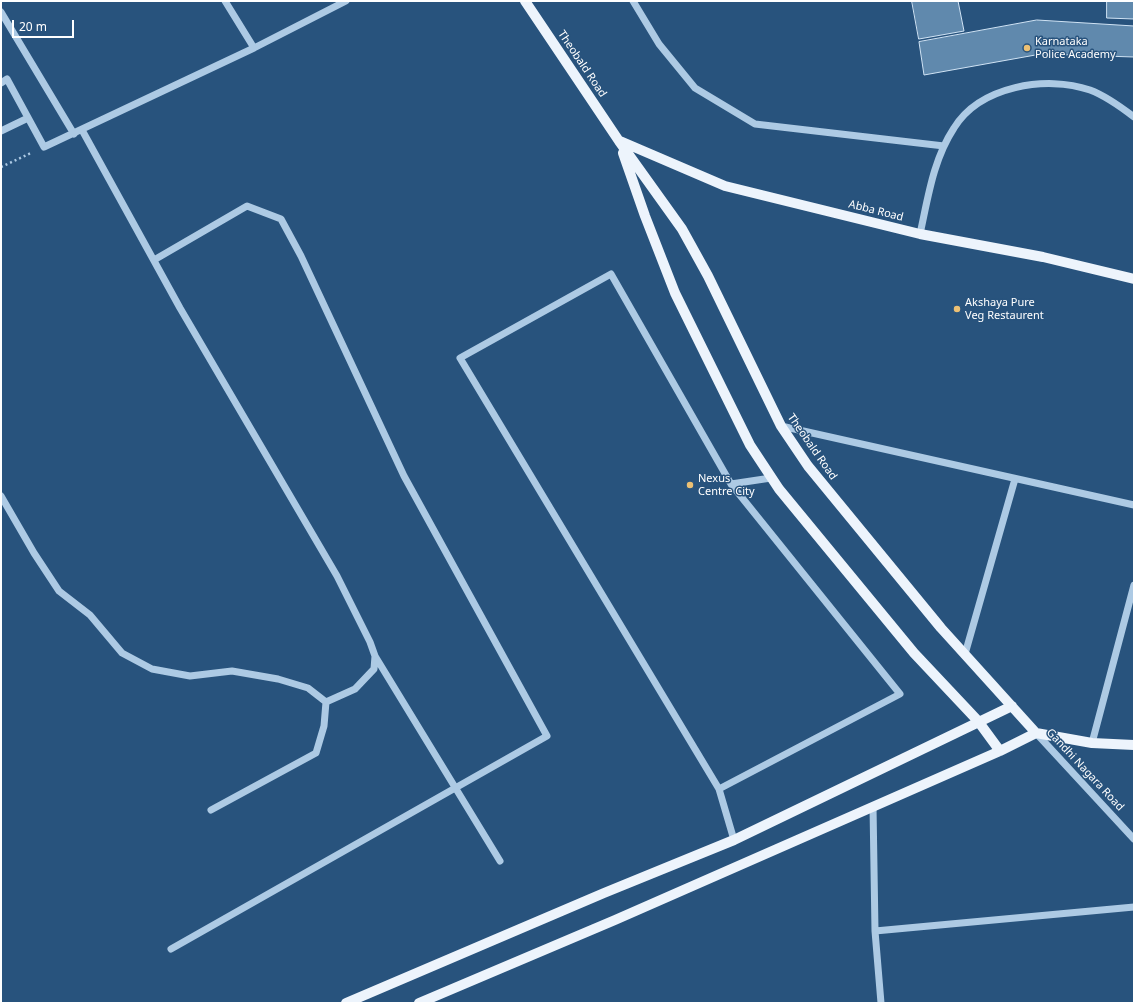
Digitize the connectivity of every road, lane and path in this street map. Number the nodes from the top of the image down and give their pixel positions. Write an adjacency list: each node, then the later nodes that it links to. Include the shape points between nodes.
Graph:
1 (225, 1): 6 (street)
2 (346, 1): 6 (street)
3 (524, 1): 13 (main road, Theobald Road)
4 (633, 1): 14 (street, via 659,44 695,88 755,124)
5 (1, 12): 12 (street)
6 (254, 48): 10 (street)
7 (1, 83): 9 (street, via 7,80)
8 (1134, 117): 14 (street, via 1090,90 1056,84 1018,86 991,96 966,114 954,127)
9 (28, 118): 11 (street); 15 (street)
10 (82, 130): 12 (street); 18 (street)
11 (1, 131)
12 (74, 134): 15 (street)
13 (619, 141): 17 (main road, Abba Road, via 725,186); 20 (main road, Theobald Road, via 682,229 708,276); 21 (main road, Theobald Road, via 676,293 750,445)
14 (944, 146): 17 (street, via 935,168)
15 (44, 147): 16 (path)
16 (1, 167)
17 (920, 234): 19 (main road, Abba Road, via 1043,257)
18 (154, 260): 28 (street, via 337,576); 36 (street, via 247,206 281,219 301,256 404,476 547,736)
19 (1134, 279)
20 (781, 426): 22 (street); 27 (main road, Theobald Road, via 808,466)
21 (771, 478): 23 (street); 31 (main road, Theobald Road, via 914,652)
22 (1015, 479): 25 (street); 27 (street)
23 (732, 484): 37 (street, via 900,694); 37 (street, via 611,274 460,358)
24 (1, 496): 29 (street, via 59,591 90,615 122,653 152,669 190,676 232,672 278,679 308,688)
25 (1134, 505)
26 (1134, 585): 33 (street)
27 (965, 654): 30 (main road, Theobald Road)
28 (375, 656): 29 (street, via 374,669 355,689); 36 (street)
29 (326, 702): 39 (street, via 324,726 316,753)
30 (1012, 706): 31 (main road); 32 (main road, Theobald Road)
31 (978, 721): 35 (main road, Theobald Road); 41 (main road)
32 (1036, 733): 33 (main road); 35 (main road); 40 (street, Gandhi Nagara Road)
33 (1092, 743): 34 (main road)
34 (1134, 745)
35 (1000, 752): 38 (main road)
36 (455, 787): 42 (street); 45 (street)
37 (719, 789): 41 (street)
38 (873, 806): 44 (street); 47 (main road)
39 (211, 810)
40 (1134, 839)
41 (734, 840): 46 (main road)
42 (500, 861)
43 (1134, 907): 44 (street)
44 (875, 931): 48 (street)
45 (171, 949)
46 (346, 1003)
47 (419, 1003)
48 (881, 1003)

